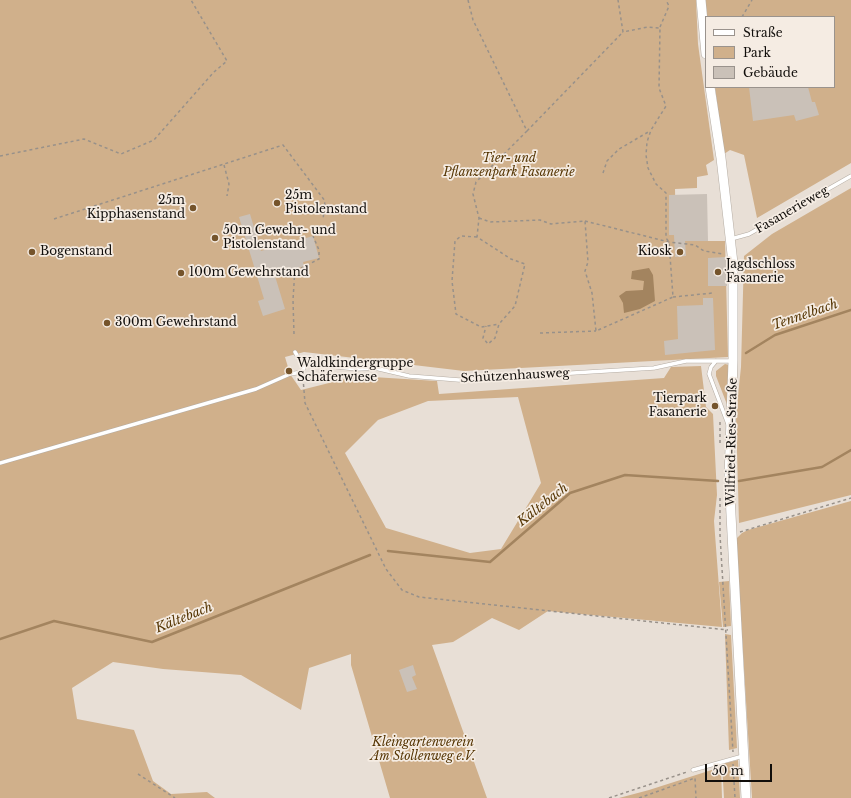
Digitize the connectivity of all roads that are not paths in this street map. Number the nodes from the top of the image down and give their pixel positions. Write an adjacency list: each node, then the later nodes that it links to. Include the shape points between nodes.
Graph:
1 (701, 0): 2 (street)
2 (705, 43)
3 (710, 88): 5 (street, Wilfried-Ries-Straße)
4 (851, 176): 5 (lane, Fasanerieweg, via 749,234)
5 (731, 239): 8 (street, Wilfried-Ries-Straße, via 734,289)
6 (295, 352): 9 (lane)
7 (716, 361): 8 (lane, Schützenhausweg); 9 (lane, Schützenhausweg, via 682,361 654,368 459,380 409,376 375,368 357,370 309,364); 10 (lane, via 709,374)
8 (733, 361): 10 (street, Wilfried-Ries-Straße)
9 (304, 367): 11 (lane, via 302,372 290,374 256,389)
10 (731, 433): 12 (street, Wilfried-Ries-Straße, via 729,477)
11 (0, 463)
12 (744, 756): 13 (lane); 14 (street, Wilfried-Ries-Straße)
13 (693, 770)
14 (746, 798)

